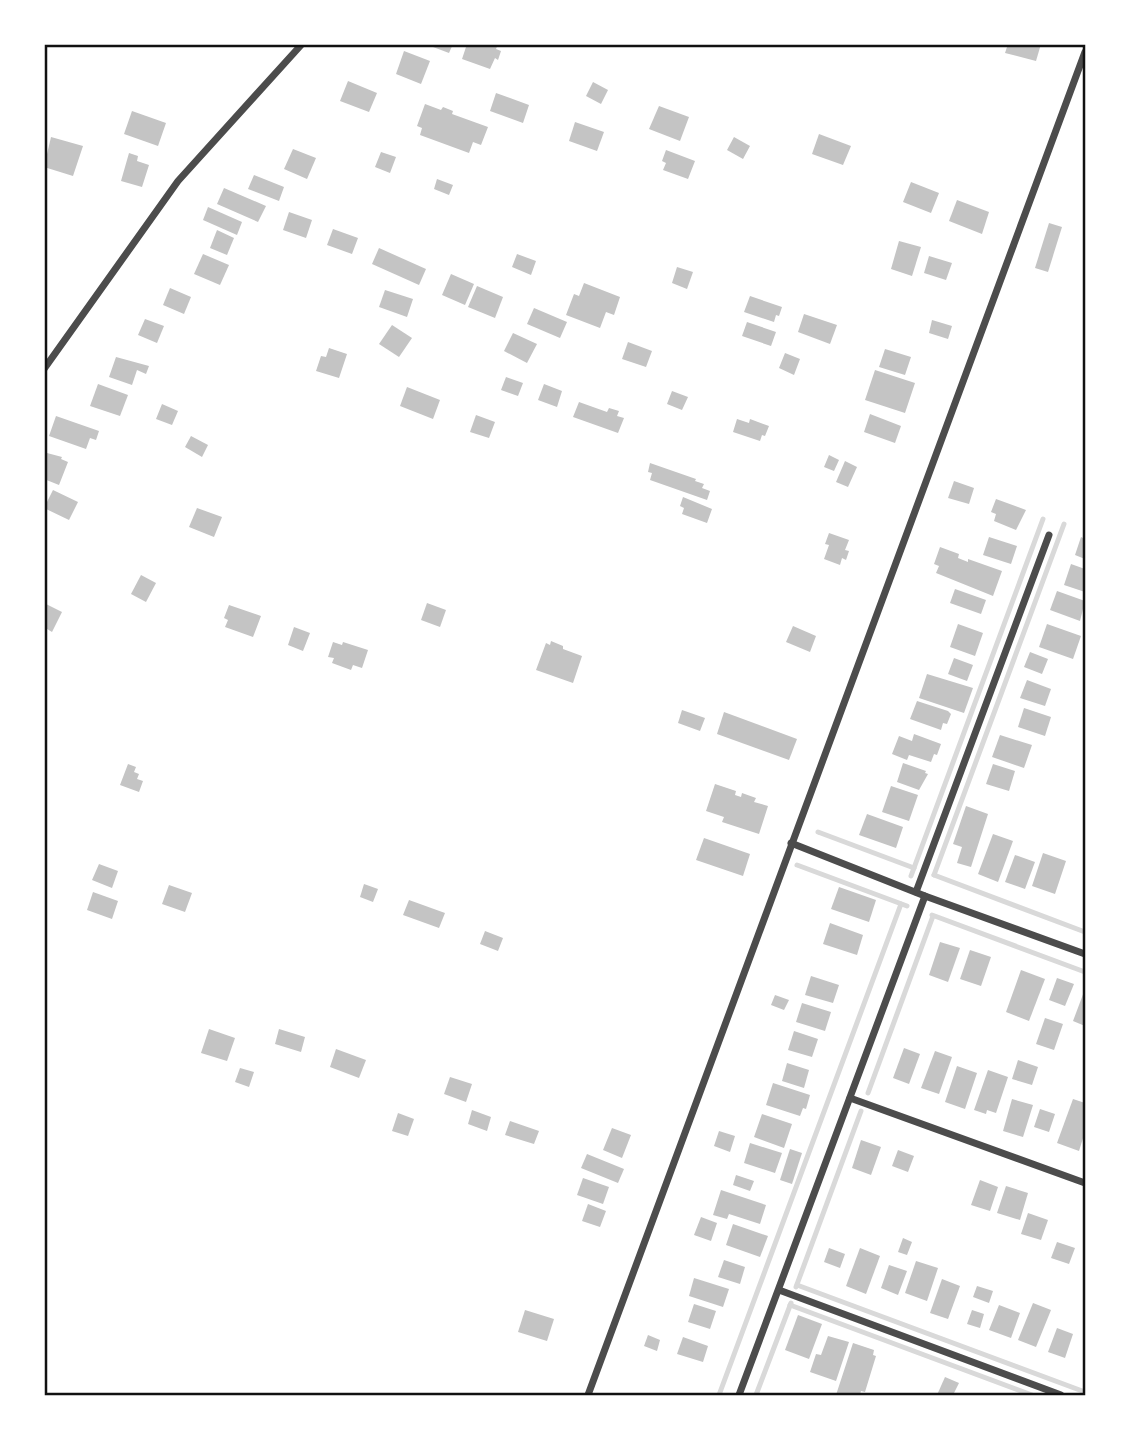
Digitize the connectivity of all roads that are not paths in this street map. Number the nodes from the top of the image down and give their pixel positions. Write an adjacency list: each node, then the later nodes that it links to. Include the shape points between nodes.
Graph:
1 (302, 44): 3 (street, via 178,181)
2 (1085, 52): 5 (street)
3 (44, 369)
4 (1049, 535): 6 (street)
5 (791, 843): 6 (street); 12 (street)
6 (916, 892): 7 (street)
7 (925, 896): 8 (street); 9 (street)
8 (1085, 954)
9 (850, 1098): 10 (street); 11 (street)
10 (1085, 1183)
11 (779, 1290): 13 (street); 14 (street)
12 (588, 1395)
13 (739, 1395)
14 (1061, 1395)

